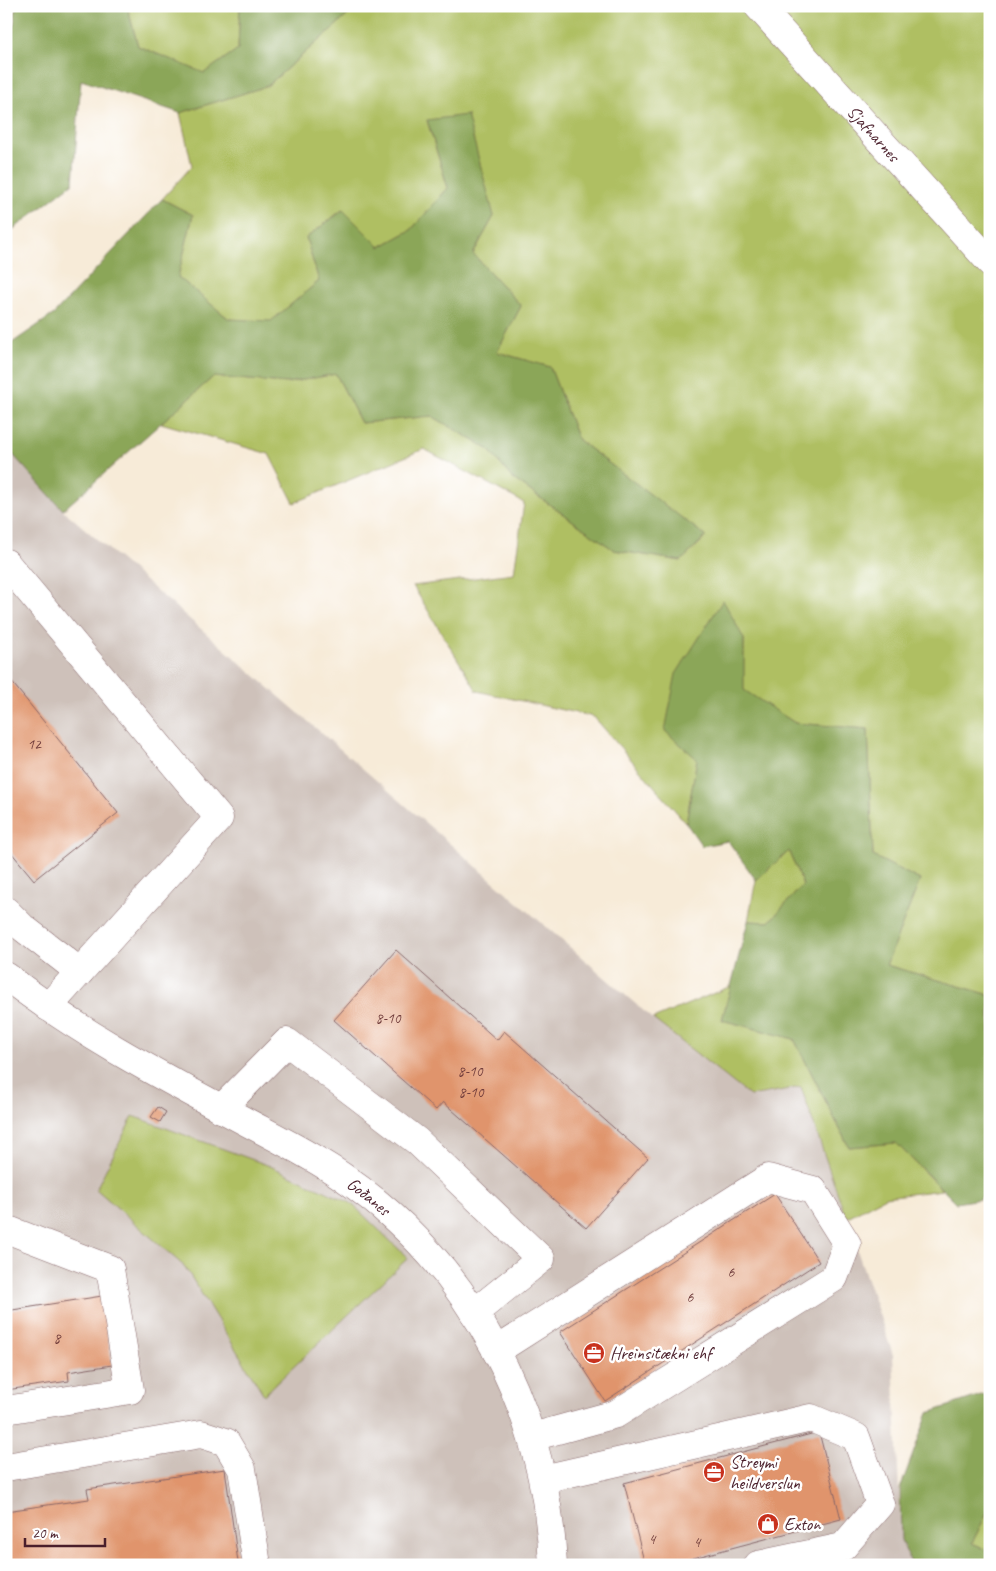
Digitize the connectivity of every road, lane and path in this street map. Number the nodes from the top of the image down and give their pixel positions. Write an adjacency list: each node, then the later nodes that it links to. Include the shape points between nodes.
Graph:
1 (758, 6): 2 (street, Sjafnarnes)
2 (990, 262)
3 (6, 564): 5 (street, via 219,818)
4 (6, 911): 5 (street)
5 (80, 972): 7 (street)
6 (6, 976): 7 (street, Goðanes)
7 (48, 1007): 8 (street, Goðanes, via 161,1077)
8 (221, 1109): 10 (street, Goðanes, via 308,1154 378,1203 438,1263); 10 (street, via 287,1042 417,1141 541,1259)
9 (6, 1229): 12 (street, via 110,1269 130,1390)
10 (474, 1313): 11 (street, Goðanes)
11 (496, 1351): 13 (street, Goðanes, via 507,1370); 13 (street, via 768,1178 813,1190 847,1244 834,1278 616,1414)
12 (6, 1410)
13 (532, 1437): 15 (street, Goðanes)
14 (6, 1467): 16 (street, via 201,1434 226,1442 242,1469)
15 (543, 1479): 17 (street, Goðanes, via 552,1533); 18 (street, via 811,1418 856,1437 880,1504 843,1546)
16 (257, 1565)
17 (553, 1565)
18 (758, 1565)

